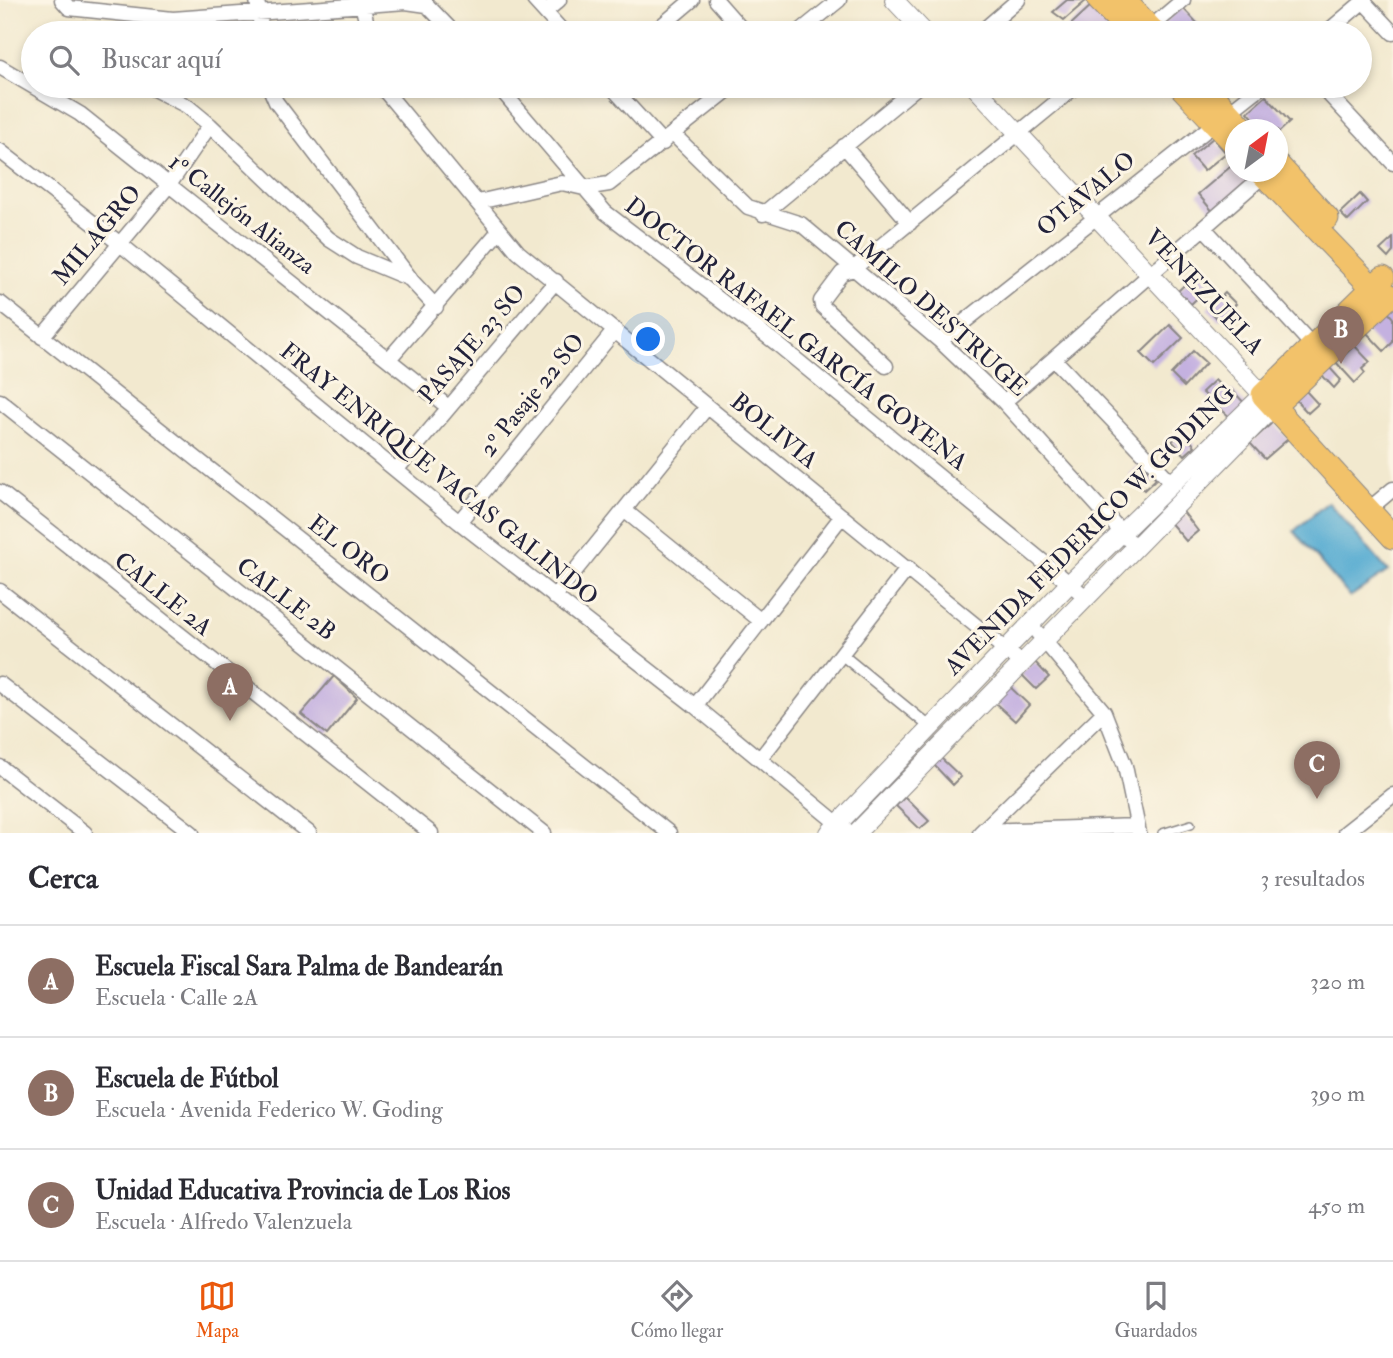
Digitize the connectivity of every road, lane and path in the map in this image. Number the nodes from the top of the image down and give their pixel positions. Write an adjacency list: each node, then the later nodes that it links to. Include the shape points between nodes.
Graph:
1 (534, 0): 18 (street)
2 (559, 0): 18 (street)
3 (692, 0): 22 (street)
4 (716, 0): 23 (street)
5 (839, 0): 24 (street)
6 (894, 0): 25 (street)
7 (1018, 0): 26 (street)
8 (1099, 0): 27 (main road)
9 (1106, 0): 28 (lane)
10 (1115, 0): 29 (lane)
11 (1124, 0): 30 (main road)
12 (1183, 0): 31 (street)
13 (1363, 1): 32 (street); 33 (street)
14 (62, 2): 16 (street)
15 (362, 3): 17 (street); 19 (street); 20 (street, via 427,5)
16 (81, 5): 17 (street, via 173,19)
17 (258, 7)
18 (545, 12): 21 (street)
19 (366, 21)
20 (442, 21)
21 (553, 21)
22 (667, 21)
23 (734, 21)
24 (813, 21)
25 (914, 21)
26 (994, 21)
27 (1129, 21)
28 (1131, 21)
29 (1134, 21)
30 (1137, 21)
31 (1157, 21)
32 (1340, 21)
33 (1393, 33)
34 (0, 67): 35 (street, 1º Callejón Alianza)
35 (21, 79)
36 (53, 98): 63 (street, 1º Callejón Alianza, via 80,114)
37 (171, 98): 53 (street)
38 (274, 98): 76 (street)
39 (391, 98): 65 (street, BOLIVIA)
40 (508, 98): 64 (street, DOCTOR RAFAEL GARCÍA GOYENA)
41 (624, 98): 55 (street, CAMILO DESTRUGE)
42 (718, 98): 55 (street)
43 (903, 98): 56 (street)
44 (985, 98): 54 (street, VENEZUELA)
45 (1061, 98): 54 (street)
46 (1196, 98): 52 (main road)
47 (1199, 98): 52 (lane)
48 (1205, 98): 52 (lane)
49 (1211, 98): 52 (main road)
50 (1249, 98): 52 (street, OTAVALO)
51 (1332, 98): 58 (street)
52 (1224, 120): 68 (street, OTAVALO)
53 (210, 125): 63 (street, MILAGRO); 76 (street, via 329,239 357,257)
54 (1017, 132): 68 (street, VENEZUELA); 69 (street)
55 (668, 139): 62 (street); 67 (street, CAMILO DESTRUGE, via 748,206)
56 (844, 146): 67 (street); 69 (street)
57 (0, 151): 73 (street, FRAY ENRIQUE VACAS GALINDO)
58 (1393, 163)
59 (1256, 182): 70 (street)
60 (1280, 182): 78 (main road)
61 (1281, 182): 71 (lane)
62 (609, 184): 64 (street); 66 (street, via 604,194)
63 (169, 185): 73 (street, MILAGRO); 85 (street, 1º Callejón Alianza)
64 (584, 188): 65 (street, via 562,183); 66 (street, DOCTOR RAFAEL GARCÍA GOYENA)
65 (478, 202): 72 (street, BOLIVIA)
66 (605, 212): 105 (street, DOCTOR RAFAEL GARCÍA GOYENA, via 776,343)
67 (764, 214): 74 (street, CAMILO DESTRUGE, via 801,225)
68 (1096, 215): 75 (street, VENEZUELA); 83 (street, OTAVALO)
69 (910, 223): 74 (street)
70 (1204, 228): 75 (street); 84 (street)
71 (1330, 229)
72 (499, 232): 77 (street, BOLIVIA); 80 (street)
73 (119, 243): 82 (street, MILAGRO); 93 (street, FRAY ENRIQUE VACAS GALINDO)
74 (853, 269): 83 (street, CAMILO DESTRUGE); 87 (street, via 842,273 821,306)
75 (1151, 274): 86 (street); 88 (street, VENEZUELA)
76 (410, 279): 80 (street)
77 (556, 281): 81 (street, BOLIVIA); 91 (street, PASAJE 23 SO)
78 (1386, 286): 84 (main road, AVENIDA FEDERICO W. GODING); 88 (main road, AVENIDA FEDERICO W. GODING)
79 (0, 303): 82 (street, EL ORO)
80 (436, 307): 85 (street)
81 (615, 330): 92 (street, BOLIVIA); 100 (street, 2º Pasaje 22 SO)
82 (42, 337): 131 (street, EL ORO)
83 (940, 341): 90 (street, CAMILO DESTRUGE)
84 (1313, 346): 88 (main road, AVENIDA FEDERICO W. GODING)
85 (389, 359): 91 (street, 1º Callejón Alianza)
86 (1055, 359): 90 (street); 94 (street)
87 (886, 366)
88 (1269, 400): 94 (street, AVENIDA FEDERICO W. GODING); 98 (main road, VENEZUELA); 103 (street, AVENIDA FEDERICO W. GODING)
89 (0, 401): 130 (street, CALLE 2B)
90 (1004, 402): 101 (street, CAMILO DESTRUGE)
91 (448, 407): 93 (street, PASAJE 23 SO)
92 (707, 407): 97 (street); 99 (street, BOLIVIA)
93 (397, 469): 100 (street, FRAY ENRIQUE VACAS GALINDO)
94 (1172, 483): 101 (street, AVENIDA FEDERICO W. GODING)
95 (1393, 489): 98 (street)
96 (0, 492): 129 (street, CALLE 2A)
97 (624, 510): 107 (street); 109 (street)
98 (1368, 510): 102 (main road, VENEZUELA)
99 (842, 516): 104 (street, BOLIVIA); 109 (street)
100 (459, 522): 107 (street, FRAY ENRIQUE VACAS GALINDO)
101 (1122, 532): 103 (street, CAMILO DESTRUGE); 105 (street, AVENIDA FEDERICO W. GODING)
102 (1393, 537)
103 (1135, 547): 108 (street, AVENIDA FEDERICO W. GODING)
104 (908, 568): 112 (street, BOLIVIA); 113 (street)
105 (1070, 583): 108 (street, DOCTOR RAFAEL GARCÍA GOYENA); 110 (street, AVENIDA FEDERICO W. GODING)
106 (0, 591): 128 (street)
107 (554, 597): 116 (street, FRAY ENRIQUE VACAS GALINDO)
108 (1086, 597): 111 (street, AVENIDA FEDERICO W. GODING)
109 (761, 621): 116 (street)
110 (1031, 625): 111 (street); 112 (street, AVENIDA FEDERICO W. GODING)
111 (1045, 640): 114 (street, AVENIDA FEDERICO W. GODING); 117 (street)
112 (1007, 649): 114 (street, BOLIVIA); 118 (street, AVENIDA FEDERICO W. GODING)
113 (841, 654): 118 (street); 119 (street)
114 (1023, 664): 132 (street, AVENIDA FEDERICO W. GODING)
115 (0, 684): 127 (street)
116 (695, 706): 119 (street, FRAY ENRIQUE VACAS GALINDO)
117 (1104, 712): 124 (street, via 1125,766); 125 (street)
118 (930, 727): 123 (street, AVENIDA FEDERICO W. GODING)
119 (760, 760): 123 (street, FRAY ENRIQUE VACAS GALINDO)
120 (0, 767): 126 (street)
121 (1393, 795): 134 (street)
122 (1191, 824): 133 (lane)
123 (839, 829)
124 (1138, 829): 125 (street)
125 (981, 832)
126 (85, 833)
127 (192, 833)
128 (309, 833)
129 (431, 833)
130 (544, 833)
131 (669, 833)
132 (856, 833)
133 (1162, 833)
134 (1345, 833)

